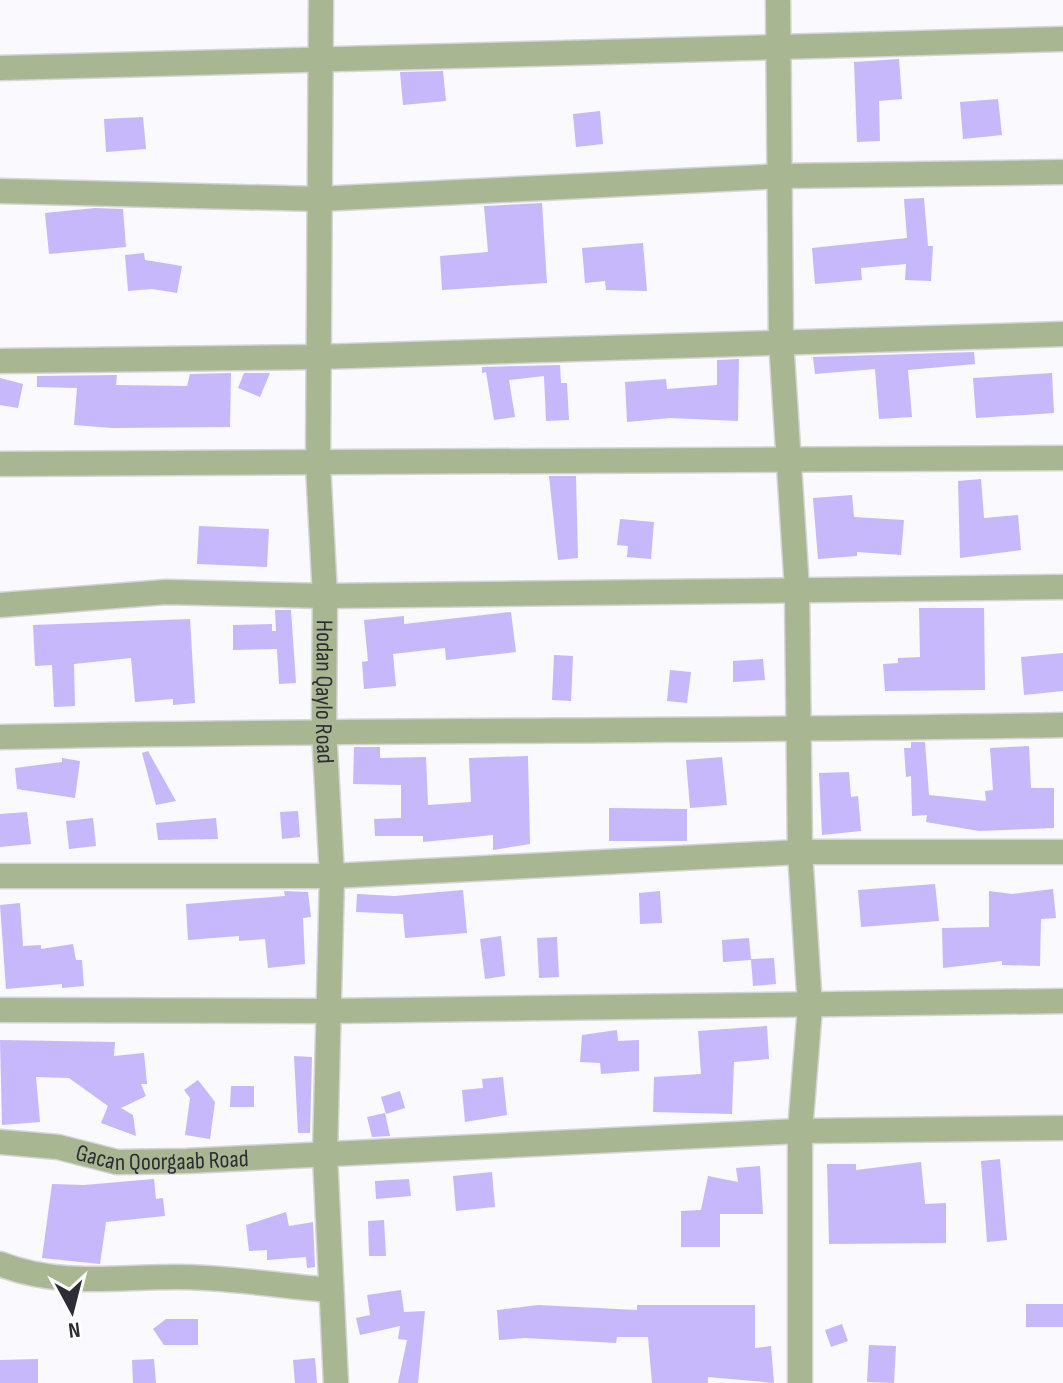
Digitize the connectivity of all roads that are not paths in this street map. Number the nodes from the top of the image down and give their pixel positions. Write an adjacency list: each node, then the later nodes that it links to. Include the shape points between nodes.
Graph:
1 (321, 0): 5 (street, Hodan Qaylo Road)
2 (778, 0): 4 (street)
3 (1063, 39): 4 (street)
4 (778, 49): 5 (street); 8 (street)
5 (323, 57): 6 (street); 10 (street, Hodan Qaylo Road)
6 (0, 68)
7 (1063, 172): 8 (street)
8 (782, 176): 10 (street); 12 (street)
9 (0, 191): 10 (street)
10 (319, 199): 13 (street, Hodan Qaylo Road)
11 (1063, 334): 12 (street)
12 (781, 340): 13 (street); 16 (street)
13 (317, 357): 14 (street); 18 (street, Hodan Qaylo Road)
14 (0, 361)
15 (1063, 458): 16 (street)
16 (790, 459): 18 (street); 20 (street)
17 (0, 464): 18 (street)
18 (318, 465): 21 (street, Hodan Qaylo Road)
19 (1063, 587): 20 (street)
20 (797, 589): 21 (street); 25 (street)
21 (325, 596): 22 (street, via 166,592); 24 (street, Hodan Qaylo Road)
22 (0, 605)
23 (1063, 725): 25 (street)
24 (324, 730): 25 (street); 26 (street); 30 (street, Hodan Qaylo Road)
25 (798, 730): 27 (street)
26 (0, 737)
27 (800, 852): 28 (street); 30 (street); 32 (street)
28 (1063, 852)
29 (0, 876): 30 (street)
30 (332, 876): 34 (street, Hodan Qaylo Road)
31 (1063, 1001): 32 (street)
32 (810, 1007): 34 (street); 36 (street)
33 (0, 1010): 34 (street)
34 (330, 1011): 38 (street, Hodan Qaylo Road)
35 (1063, 1128): 36 (street, Gacan Qoorgaab Road)
36 (800, 1131): 38 (street, Gacan Qoorgaab Road); 42 (street)
37 (0, 1142): 38 (street, Gacan Qoorgaab Road, via 58,1147 117,1162)
38 (325, 1156): 40 (street, Hodan Qaylo Road)
39 (0, 1264): 40 (street, via 80,1282 178,1277)
40 (331, 1290): 41 (street, Hodan Qaylo Road)
41 (336, 1383)
42 (800, 1383)

